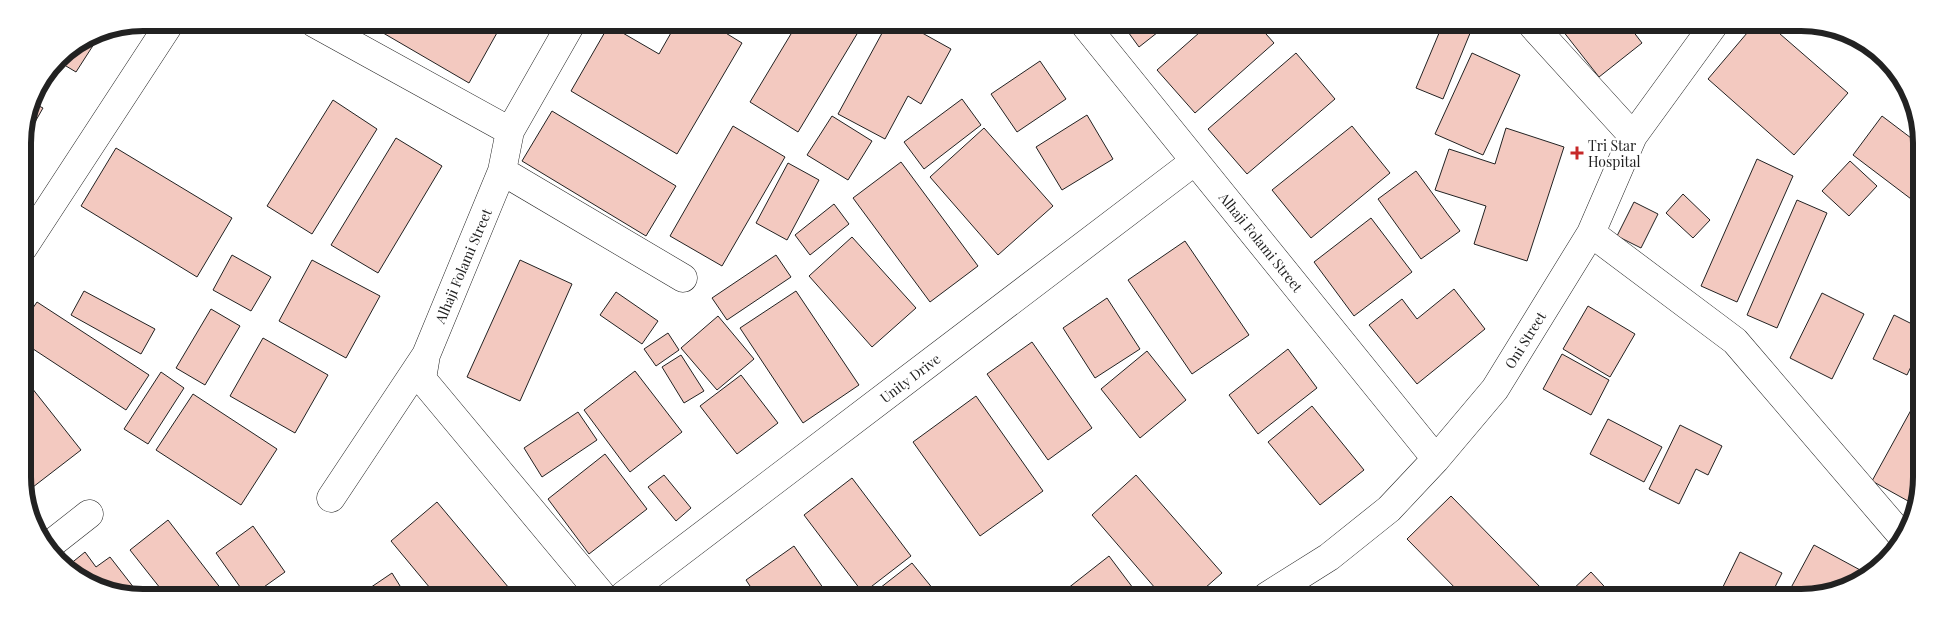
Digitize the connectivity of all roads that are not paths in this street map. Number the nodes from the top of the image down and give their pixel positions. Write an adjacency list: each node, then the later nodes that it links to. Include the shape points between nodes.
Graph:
1 (165, 31): 12 (street)
2 (329, 31): 7 (street)
3 (568, 31): 7 (street, Alhaji Folami Street)
4 (1090, 31): 9 (street, Alhaji Folami Street)
5 (1537, 31): 8 (street)
6 (1709, 31): 8 (street, Oni Street)
7 (510, 131): 10 (street, Alhaji Folami Street)
8 (1633, 136): 11 (street, Oni Street)
9 (1195, 161): 15 (street, Alhaji Folami Street); 21 (street, Unity Drive)
10 (502, 172): 13 (street); 14 (street, Alhaji Folami Street)
11 (1591, 233): 15 (street, Oni Street, via 1495,389); 18 (street, via 1734,342)
12 (31, 236)
13 (683, 278)
14 (426, 355): 16 (street, Alhaji Folami Street); 20 (street, via 422,379)
15 (1436, 459): 22 (street, Oni Street, via 1389,509 1329,557)
16 (331, 498)
17 (89, 514): 19 (street)
18 (1898, 532)
19 (53, 542)
20 (597, 589)
21 (631, 589)
22 (1279, 589)

